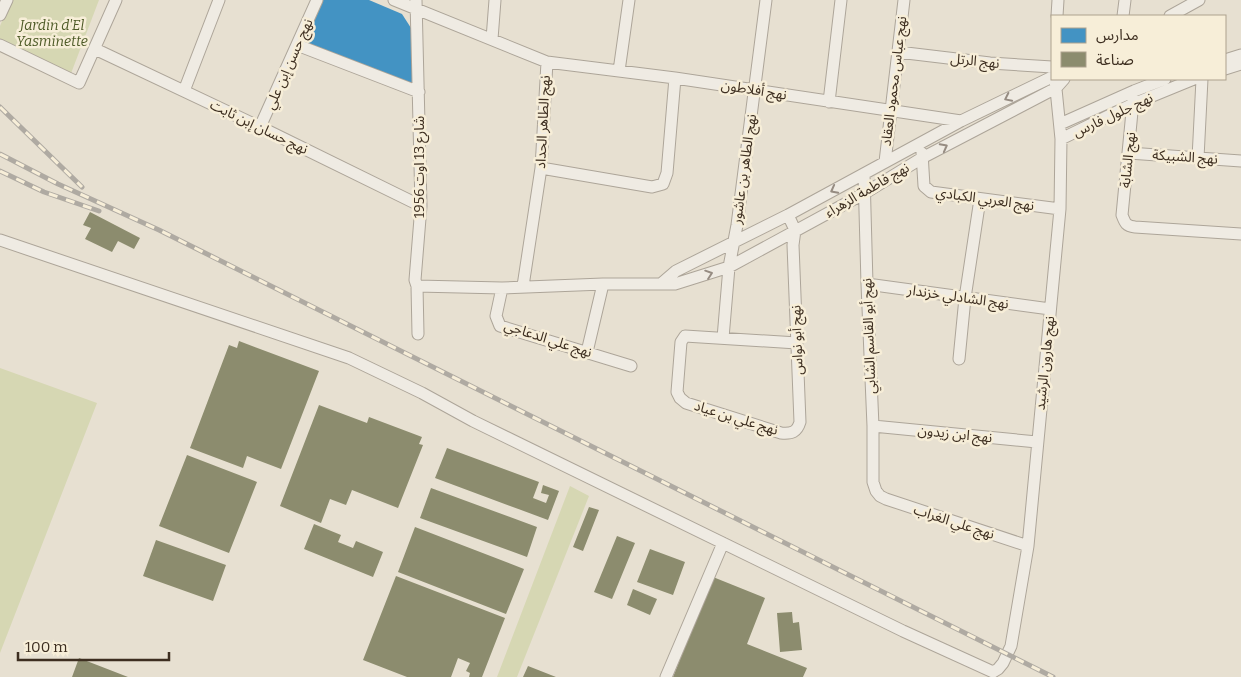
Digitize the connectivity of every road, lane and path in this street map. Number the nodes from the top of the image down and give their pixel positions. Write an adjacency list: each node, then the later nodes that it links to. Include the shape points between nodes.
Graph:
1 (7, 0): 15 (street)
2 (116, 0): 22 (street)
3 (219, 0): 36 (street)
4 (317, 0): 21 (street, نهج حسن إبن علي)
5 (394, 0): 14 (street, نهج الطاهر الحداد)
6 (495, 0): 19 (street)
7 (629, 0): 30 (street)
8 (766, 0): 37 (street, نهج الطاهر بن عاشور)
9 (841, 0): 40 (street)
10 (904, 0): 23 (street, نهج عباس محمود العقاد)
11 (1058, 0): 16 (street)
12 (1124, 0): 17 (street)
13 (1199, 0): 18 (street)
14 (416, 5): 19 (street, نهج الطاهر الحداد); 39 (street, شارع 13 اوت 1956)
15 (0, 15)
16 (1057, 15)
17 (1123, 15)
18 (1172, 15)
19 (492, 39): 26 (street, نهج الطاهر الحداد)
20 (0, 45): 22 (street, via 79,83)
21 (297, 46): 39 (street); 45 (street, نهج حسن إبن علي)
22 (95, 49): 36 (street, نهج حسان إبن ثابت)
23 (898, 52): 28 (street, نهج الرتل); 42 (street, نهج عباس محمود العقاد)
24 (1241, 55): 25 (street)
25 (1226, 60)
26 (547, 62): 30 (street, نهج أفلاطون); 53 (street, نهج الطاهر الحداد)
27 (1241, 64): 29 (street)
28 (1051, 67)
29 (1226, 69)
30 (619, 70): 31 (street, نهج أفلاطون)
31 (675, 78): 37 (street, نهج أفلاطون); 53 (street, via 667,173 663,184 652,187)
32 (1162, 80): 38 (street, نهج جلول فارس)
33 (1192, 80): 41 (street, نهج جلول فارس)
34 (1202, 80): 50 (street)
35 (1054, 81): 43 (street, نهج فاطمة الزهراء, one-way to 43); 44 (street, نهج هارون الرشيد); 49 (street, نهج فاطمة الزهراء, one-way to 35)
36 (184, 91): 45 (street, نهج حسان إبن ثابت)
37 (755, 91): 40 (street, نهج أفلاطون); 65 (street, نهج الطاهر بن عاشور)
38 (1134, 91): 41 (street, نهج الشابة); 44 (street, نهج جلول فارس)
39 (419, 92): 57 (street, شارع 13 اوت 1956)
40 (829, 102): 42 (street, نهج أفلاطون)
41 (1133, 104): 46 (street, نهج جلول فارس); 48 (street, نهج الشابة)
42 (890, 110): 43 (street, نهج أفلاطون); 52 (street, نهج عباس محمود العقاد)
43 (961, 121): 47 (street, نهج فاطمة الزهراء)
44 (1060, 124): 46 (street, نهج هارون الرشيد)
45 (260, 127): 57 (street, نهج حسان إبن ثابت)
46 (1061, 139): 58 (street, نهج هارون الرشيد)
47 (921, 144): 49 (street, نهج العربي الكبادي); 52 (street, نهج فاطمة الزهراء)
48 (1129, 153): 50 (street, نهج الشبيكة); 62 (street, نهج الشابة, via 1122,215 1129,226)
49 (922, 158): 55 (street, نهج فاطمة الزهراء); 56 (street, نهج العربي الكبادي, via 924,186 931,192)
50 (1198, 158): 51 (street, نهج الشبيكة)
51 (1241, 161)
52 (885, 162): 54 (street, نهج فاطمة الزهراء)
53 (541, 168): 72 (street, نهج الطاهر الحداد)
54 (864, 174): 55 (street, نهج أبو القاسم الشابي); 59 (street, نهج فاطمة الزهراء, one-way to 59)
55 (865, 193): 61 (street, نهج فاطمة الزهراء); 70 (street, نهج أبو القاسم الشابي)
56 (980, 199): 58 (street, نهج العربي الكبادي); 74 (street)
57 (421, 206): 71 (street, شارع 13 اوت 1956)
58 (1060, 209): 75 (street, نهج هارون الرشيد)
59 (788, 215): 60 (street, نهج فاطمة الزهراء); 61 (street)
60 (774, 222): 63 (street); 65 (street, نهج فاطمة الزهراء)
61 (795, 230): 63 (street, نهج فاطمة الزهراء); 66 (street, نهج أبو نواس)
62 (1241, 234)
63 (782, 238): 66 (street); 67 (street, نهج فاطمة الزهراء)
64 (0, 240): 86 (street, via 359,362)
65 (732, 244): 67 (street, نهج الطاهر بن عاشور); 68 (street, نهج فاطمة الزهراء, via 676,271)
66 (793, 245): 78 (street, نهج أبو نواس)
67 (729, 266): 68 (street, نهج فاطمة الزهراء, one-way to 67, via 684,282); 77 (street, نهج الطاهر بن عاشور)
68 (662, 283): 69 (street, نهج فاطمة الزهراء)
69 (603, 284): 72 (street, نهج فاطمة الزهراء); 79 (street)
70 (867, 284): 74 (street, نهج الشادلي خزندار); 82 (street, نهج أبو القاسم الشابي)
71 (417, 286): 73 (street, نهج فاطمة الزهراء); 76 (street, شارع 13 اوت 1956)
72 (523, 286): 73 (street, نهج فاطمة الزهراء)
73 (502, 288): 79 (street, نهج علي الدعاجي, via 496,316 500,326)
74 (965, 298): 75 (street, نهج الشادلي خزندار); 80 (street)
75 (1050, 309): 84 (street, نهج هارون الرشيد)
76 (418, 334)
77 (723, 338): 78 (street); 83 (street, نهج علي بن عياد, via 685,336 681,342 677,392 680,398 686,403 782,433)
78 (797, 344): 83 (street, نهج أبو نواس, via 800,422)
79 (588, 352): 81 (street, نهج علي الدعاجي)
80 (959, 359)
81 (631, 366)
82 (873, 426): 84 (street, نهج ابن زيدون); 85 (street, نهج أبو القاسم الشابي, via 873,482)
83 (794, 432)
84 (1037, 442): 87 (street, نهج هارون الرشيد)
85 (880, 496): 87 (street, نهج علي الغراب)
86 (723, 543): 87 (street, نهج هارون الرشيد, via 991,672 998,669 1011,646); 88 (street)
87 (1028, 546)
88 (666, 677)

